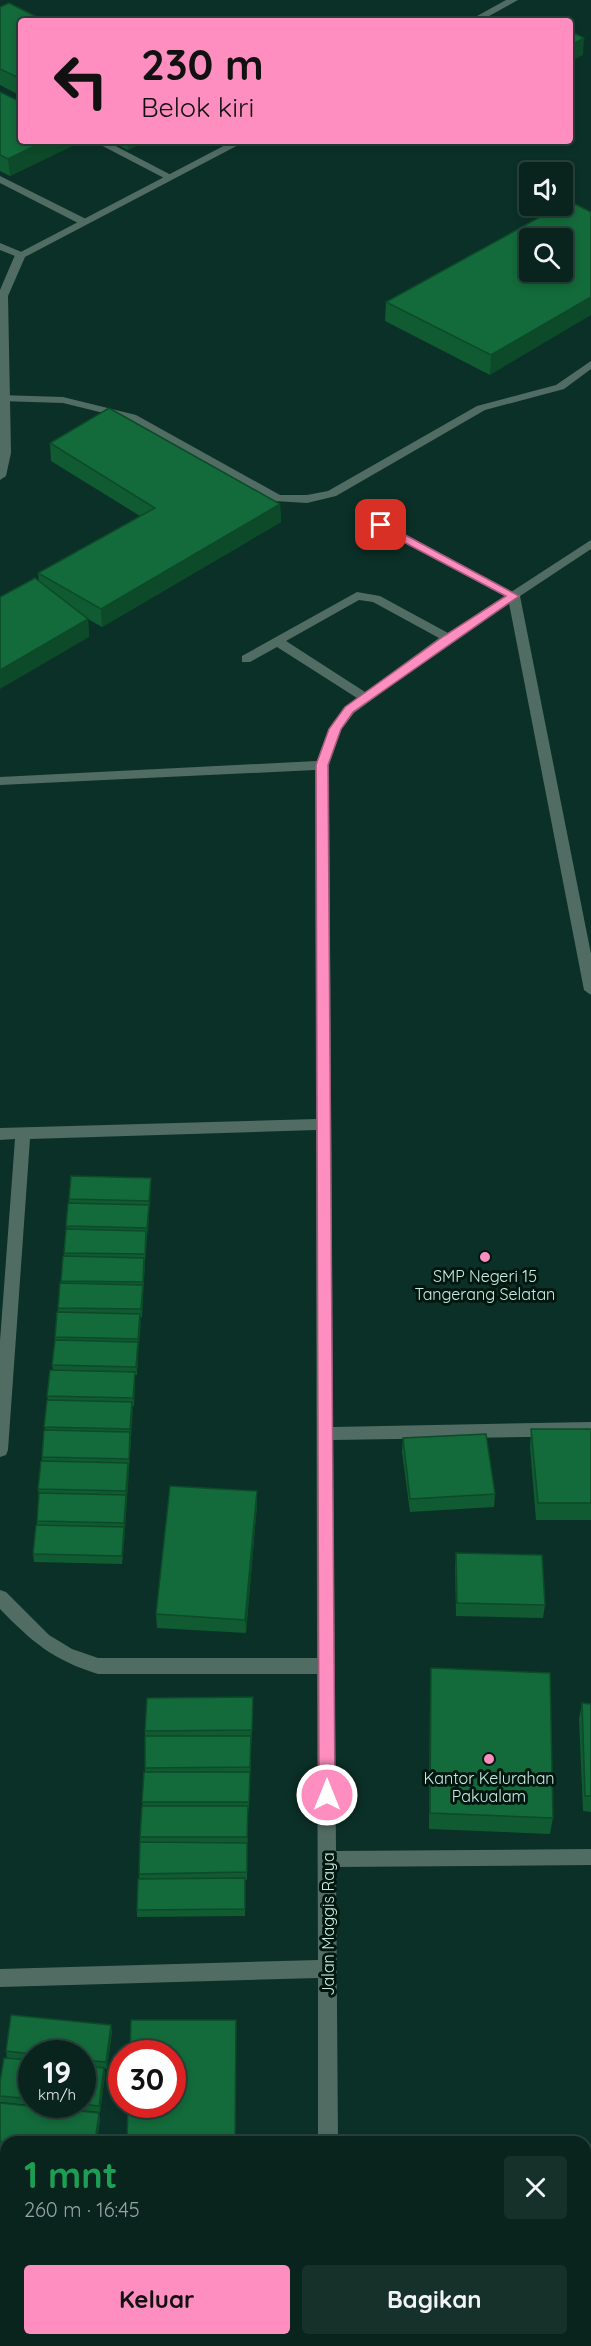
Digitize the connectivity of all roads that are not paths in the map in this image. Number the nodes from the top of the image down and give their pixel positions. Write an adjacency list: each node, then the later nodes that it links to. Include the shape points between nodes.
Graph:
1 (513, 0): 2 (street)
2 (478, 18)
3 (104, 144): 5 (street)
4 (235, 144): 5 (street)
5 (170, 177): 7 (street)
6 (0, 179): 7 (street)
7 (84, 222): 9 (street)
8 (0, 246): 9 (street)
9 (20, 255): 11 (street, via 3,296)
10 (591, 364): 11 (street, via 560,387 481,408 332,494 307,499 278,499 132,417 63,400)
11 (2, 398): 12 (street, via 5,453)
12 (0, 476)
13 (362, 515): 15 (street)
14 (591, 544): 15 (street, Jalan Maggis Raya)
15 (514, 596): 16 (street, Jalan Maggis Raya); 22 (street)
16 (448, 638): 17 (street, via 366,596 347,600); 19 (street, Jalan Maggis Raya)
17 (277, 641): 18 (street); 19 (street)
18 (246, 660)
19 (365, 698): 20 (street, Jalan Maggis Raya, via 349,710 335,729)
20 (322, 765): 21 (street); 23 (street, Jalan Maggis Raya)
21 (0, 780)
22 (591, 990)
23 (322, 1124): 24 (street); 27 (street, Jalan Maggis Raya)
24 (23, 1133): 25 (street); 28 (street)
25 (0, 1134)
26 (591, 1429): 27 (street)
27 (325, 1434): 30 (street, Jalan Maggis Raya)
28 (0, 1450)
29 (0, 1597): 30 (street, via 50,1648 73,1660 98,1666)
30 (326, 1666): 32 (street, Jalan Maggis Raya)
31 (591, 1857): 32 (street)
32 (327, 1859): 33 (street, Jalan Maggis Raya)
33 (328, 1969): 34 (street); 35 (street, Jalan Maggis Raya)
34 (0, 1978)
35 (328, 2136)

